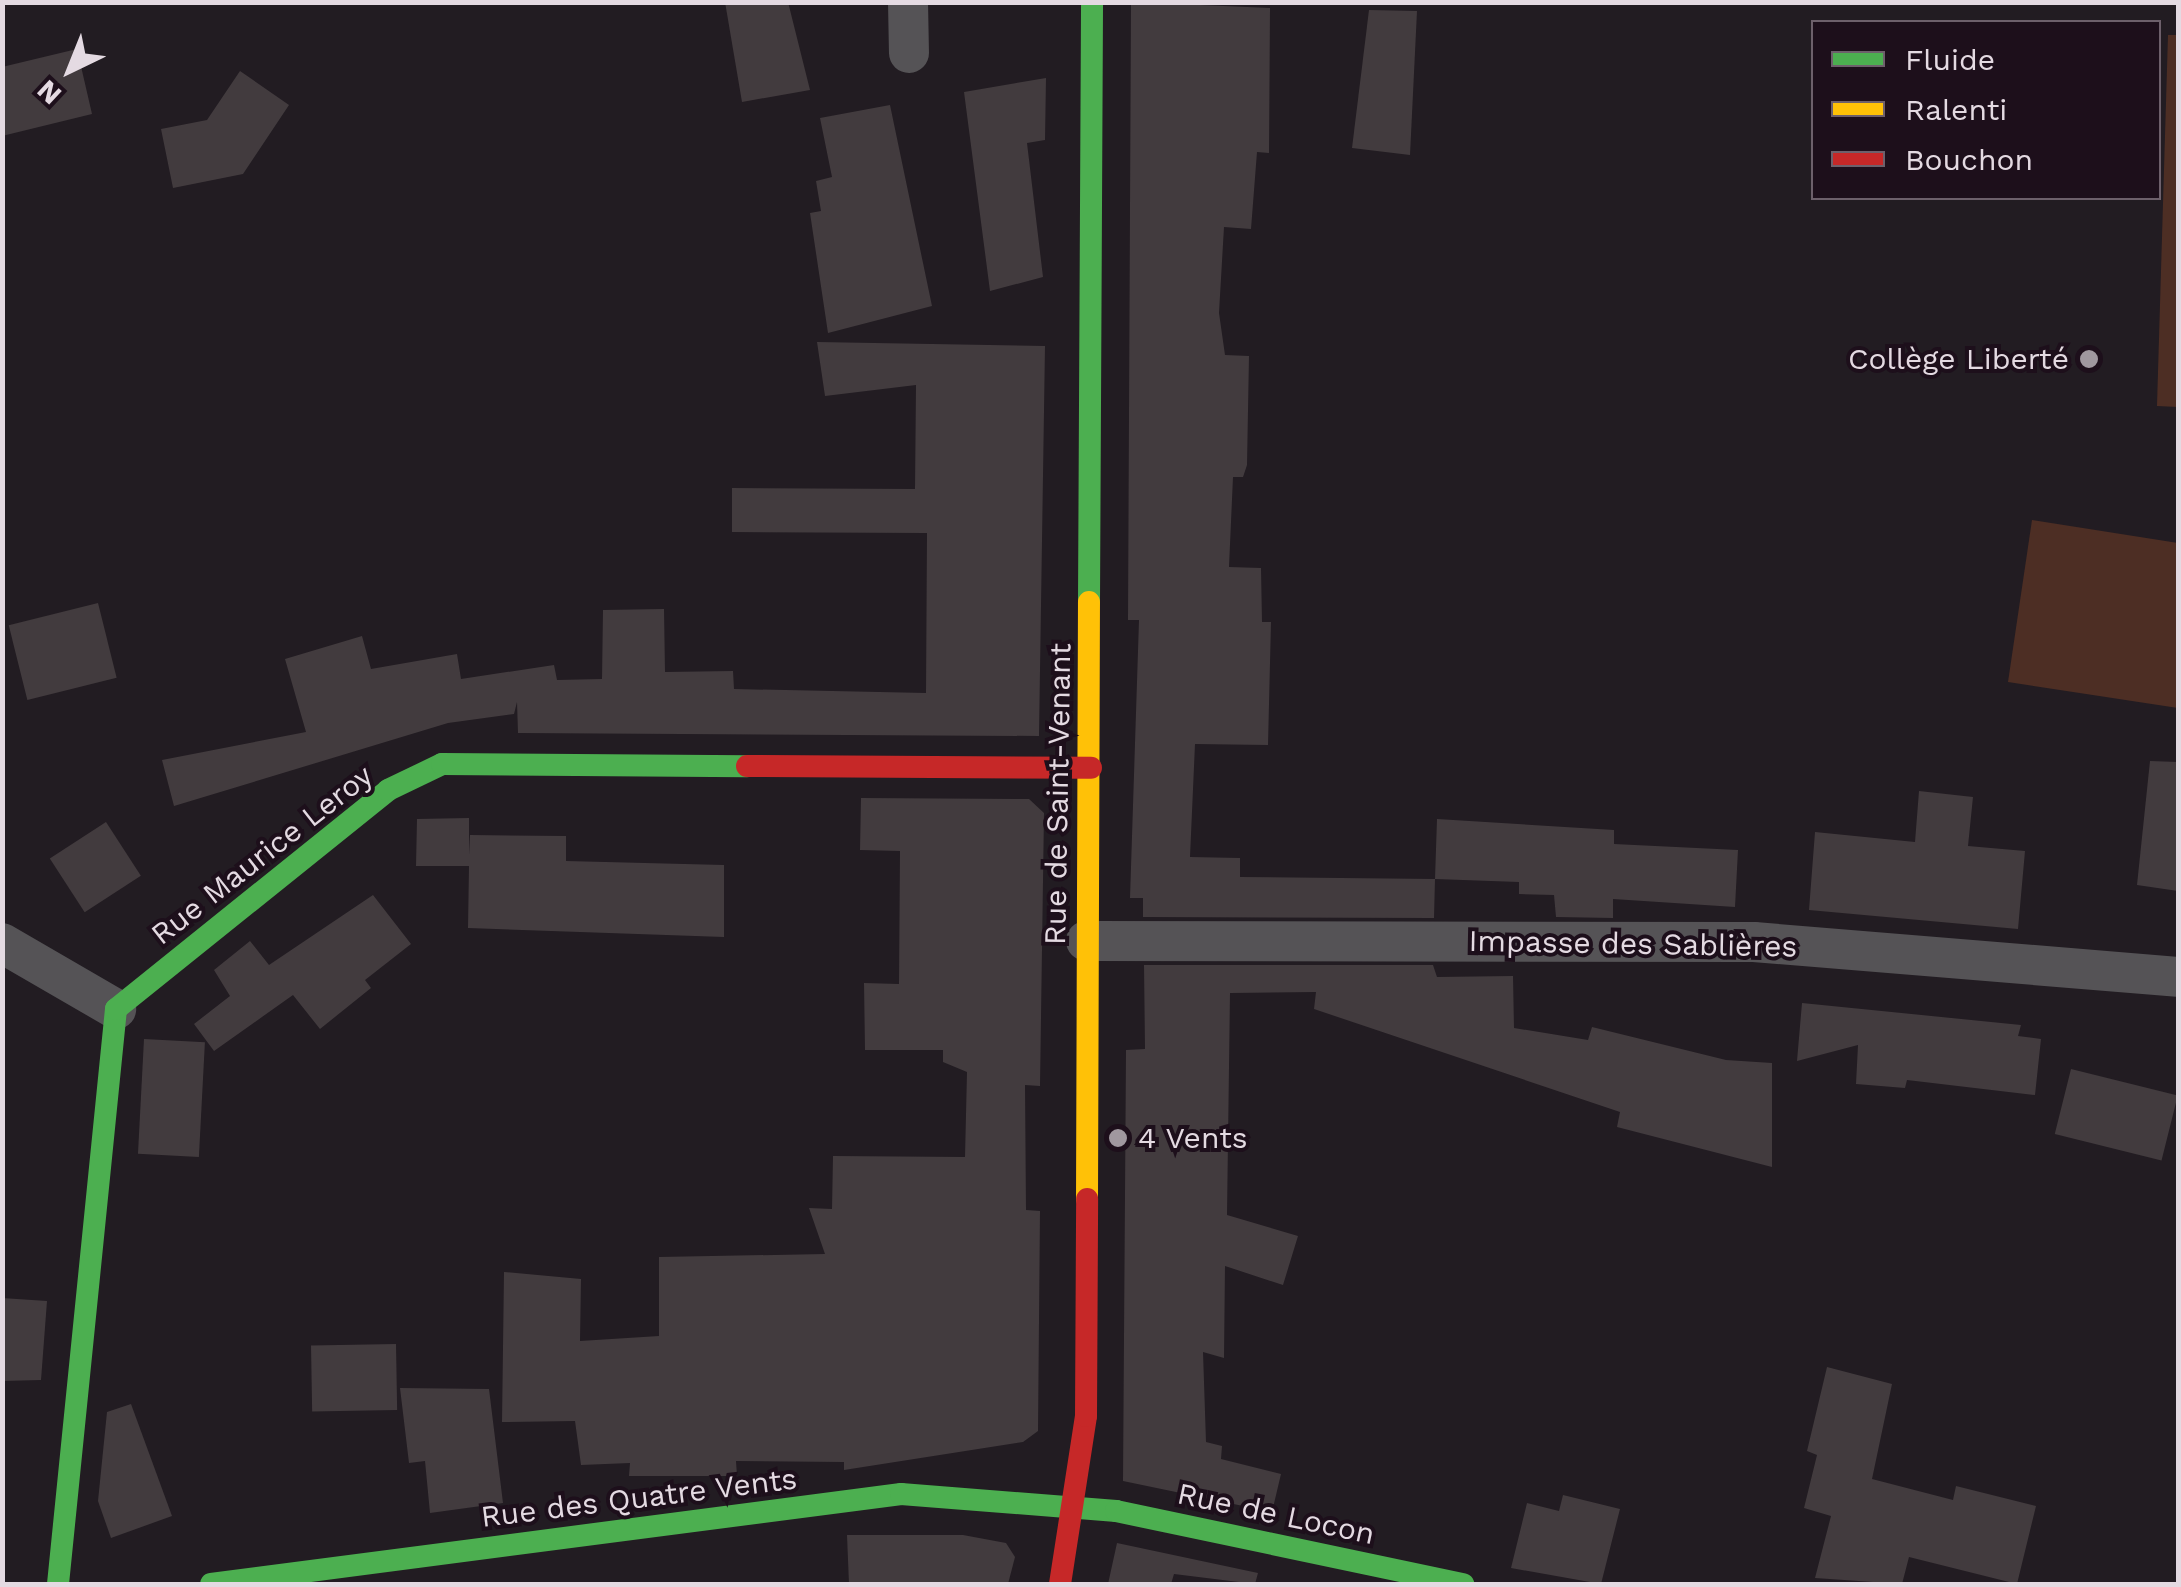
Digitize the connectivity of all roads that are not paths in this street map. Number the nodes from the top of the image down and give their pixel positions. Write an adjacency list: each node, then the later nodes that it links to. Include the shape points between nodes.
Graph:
1 (908, 2): 3 (street)
2 (1092, 2): 4 (street, Rue de Saint-Venant)
3 (908, 53)
4 (1091, 768): 5 (street, Rue de Saint-Venant); 8 (street, Rue Maurice Leroy, via 442,764 388,790)
5 (1086, 942): 7 (street, Impasse des Sablières, via 1754,942); 9 (street, Rue de Saint-Venant, via 1086,1416)
6 (2, 943): 8 (street)
7 (2178, 977)
8 (116, 1009): 10 (street)
9 (1076, 1507): 11 (street, Rue des Quatre Vents, via 902,1494); 12 (street, Rue de Saint-Venant); 13 (street, Rue de Locon)
10 (58, 1584)
11 (211, 1584)
12 (1060, 1584)
13 (1463, 1584)

